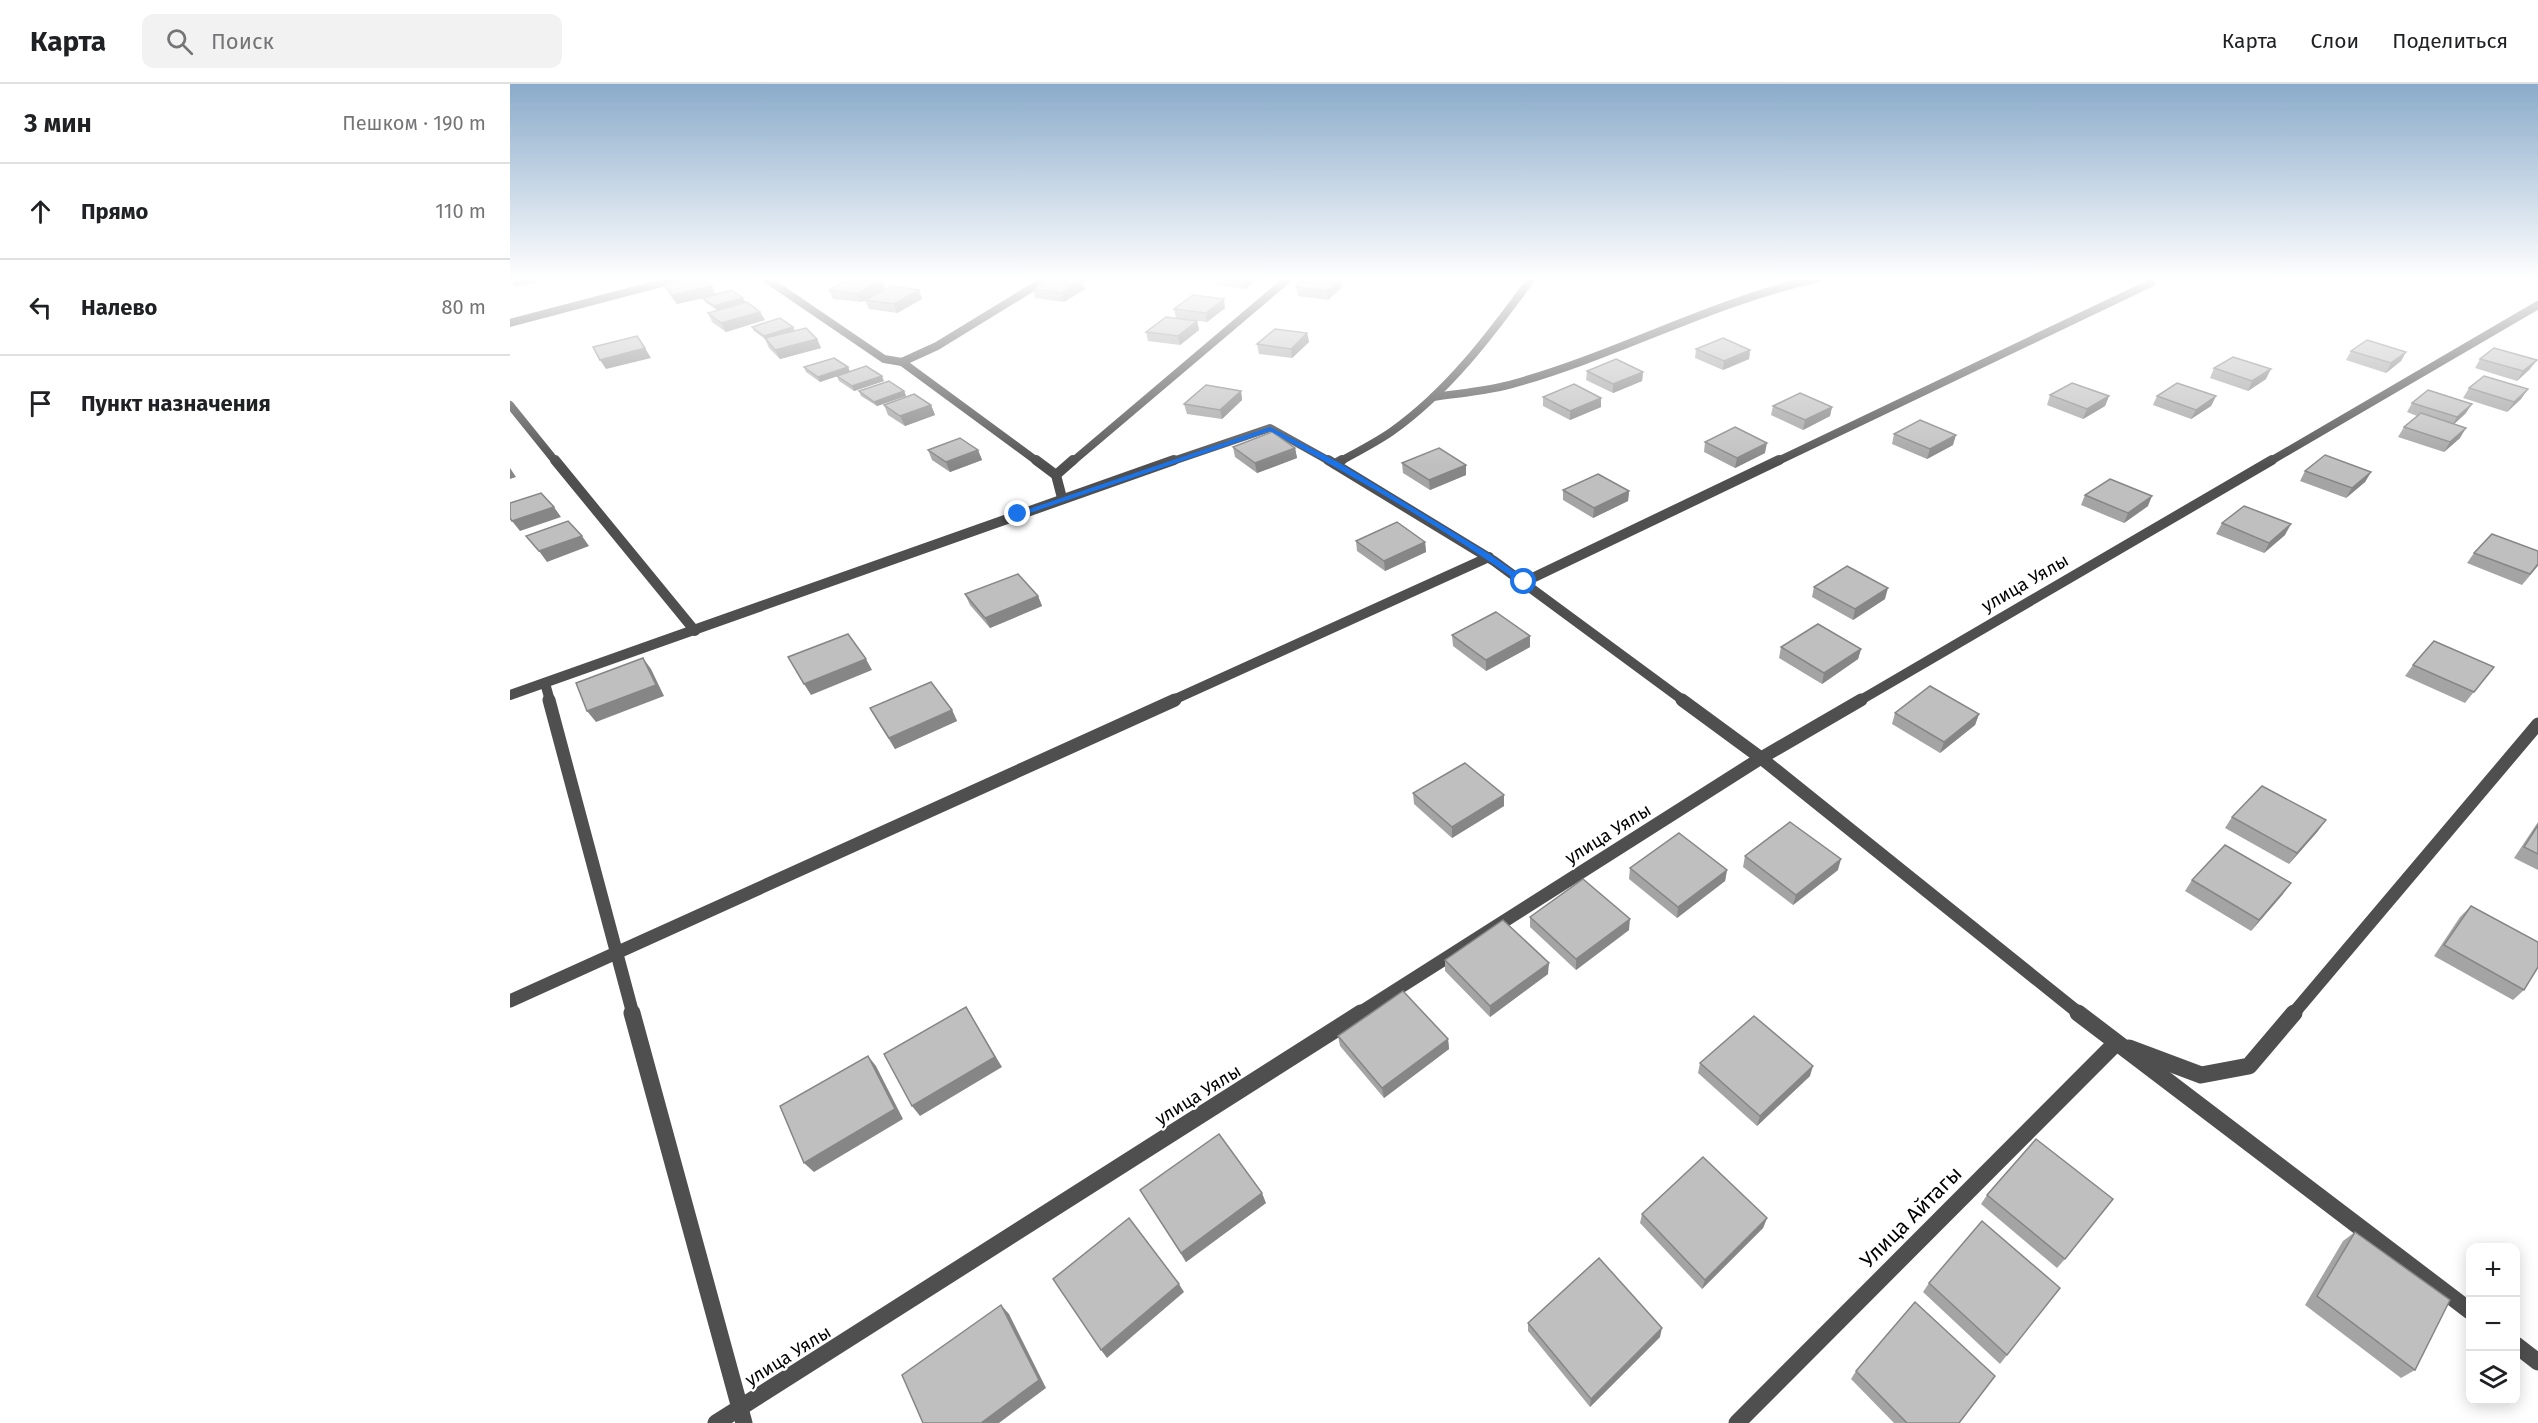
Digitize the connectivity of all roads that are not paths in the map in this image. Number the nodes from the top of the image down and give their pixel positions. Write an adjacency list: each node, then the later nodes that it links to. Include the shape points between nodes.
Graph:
1 (858, 340): 8 (street, via 884,359)
2 (946, 340): 8 (street)
3 (1215, 340): 12 (street)
4 (1484, 340): 9 (street)
5 (1640, 340): 9 (street, via 1514,384)
6 (2030, 340): 15 (street)
7 (2477, 340): 20 (street, улица Уялы)
8 (902, 362): 12 (street)
9 (1434, 397): 11 (street, via 1398,428)
10 (510, 405): 16 (street)
11 (1335, 464): 13 (street, via 1270,429); 14 (street)
12 (1056, 475): 13 (street)
13 (1062, 498): 16 (street)
14 (1489, 557): 15 (street); 21 (street)
15 (1524, 582): 20 (street)
16 (695, 631): 17 (street)
17 (545, 683): 18 (street); 21 (street)
18 (510, 695)
19 (2538, 724): 23 (street, via 2249,1066 2200,1075)
20 (1761, 758): 23 (street); 27 (street, улица Уялы)
21 (616, 953): 22 (street); 27 (street)
22 (510, 1001)
23 (2116, 1043): 24 (street); 30 (street, Улица Айтагы)
24 (2466, 1308)
25 (2520, 1348): 26 (street)
26 (2538, 1362)
27 (741, 1407): 28 (street, улица Уялы); 29 (street)
28 (716, 1423)
29 (744, 1423)
30 (1737, 1423)

